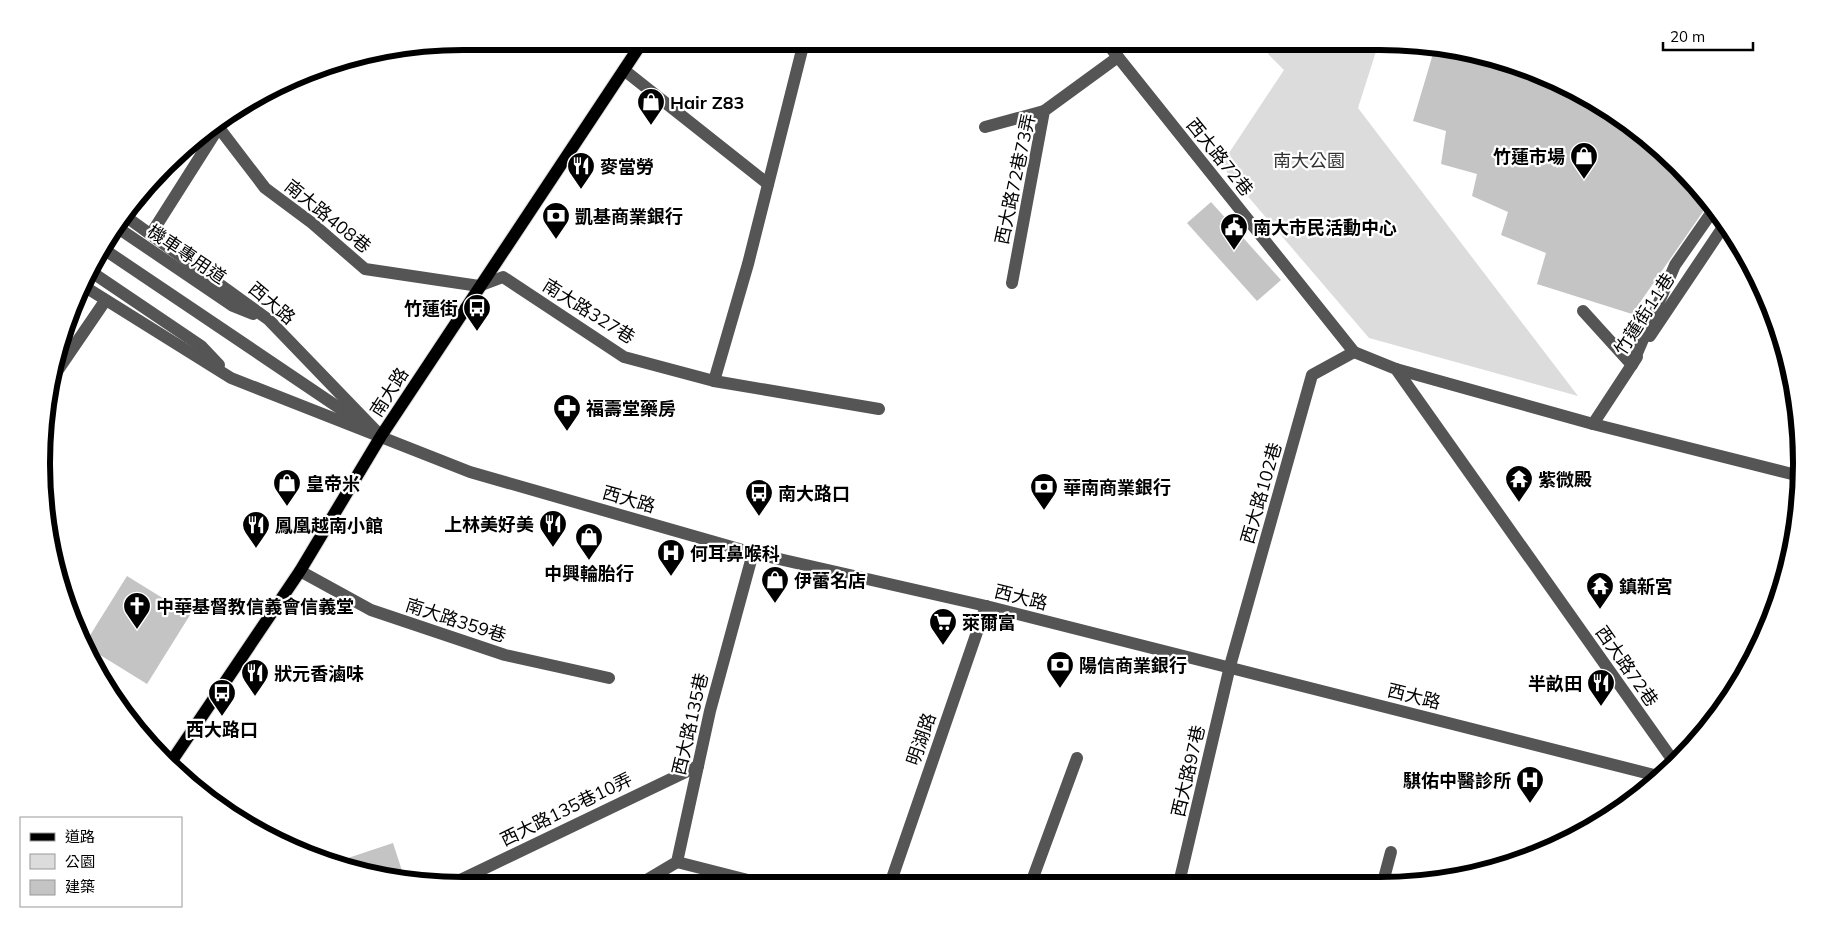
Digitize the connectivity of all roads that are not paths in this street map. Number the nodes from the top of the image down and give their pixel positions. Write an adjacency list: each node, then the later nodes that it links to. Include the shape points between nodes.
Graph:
1 (637, 50): 5 (main road, 南大路)
2 (802, 50): 10 (street)
3 (1112, 50): 4 (street, 西大路72巷)
4 (1118, 57): 6 (street, 西大路72巷73弄); 24 (street, 西大路72巷)
5 (624, 70): 10 (street); 19 (main road, 南大路)
6 (1044, 111): 7 (street); 18 (street, 西大路72巷73弄)
7 (985, 127)
8 (222, 128): 19 (street, 南大路408巷, via 265,188 312,223 364,269)
9 (211, 136): 15 (street)
10 (768, 184): 29 (street)
11 (1710, 215): 26 (street, via 1675,265)
12 (130, 219): 15 (street, 西大路)
13 (1720, 230): 26 (street, 竹蓮街11巷)
14 (122, 231): 23 (street, 機車專用道, via 233,306)
15 (151, 234): 23 (street, 西大路)
16 (108, 252): 32 (street, 西大路)
17 (96, 275): 28 (street, via 201,346)
18 (1012, 283)
19 (479, 286): 29 (street, 南大路327巷, via 503,277 624,357); 32 (main road, 南大路)
20 (88, 290): 21 (street, 西大路)
21 (105, 301): 25 (street); 28 (street, 西大路)
22 (1583, 311): 26 (street)
23 (269, 320): 32 (street, 西大路)
24 (1354, 352): 27 (street, 西大路72巷); 37 (street, 西大路102巷, via 1312,375)
25 (62, 363)
26 (1632, 364): 31 (street, 竹蓮街11巷)
27 (1396, 369): 31 (street, 西大路72巷); 39 (street, 西大路72巷)
28 (231, 378): 32 (street, 西大路)
29 (714, 381): 30 (street, 南大路327巷)
30 (879, 410)
31 (1592, 424): 33 (street, 西大路72巷)
32 (381, 436): 34 (street, 西大路, via 470,472); 35 (main road, 南大路)
33 (1793, 474)
34 (753, 553): 36 (street, 西大路); 42 (street, 西大路135巷)
35 (300, 571): 38 (street, 南大路359巷, via 372,610 505,655); 40 (main road, 南大路)
36 (986, 606): 37 (street, 西大路); 49 (street, 明湖路)
37 (1230, 666): 43 (street, 西大路); 51 (street, 西大路97巷)
38 (609, 678)
39 (1671, 757)
40 (174, 758)
41 (1077, 758): 50 (street)
42 (698, 766): 45 (street, 西大路135巷); 46 (street, 西大路135巷10弄)
43 (1652, 774)
44 (1390, 852): 52 (street)
45 (676, 862): 47 (street); 48 (street)
46 (467, 877)
47 (651, 877)
48 (735, 877)
49 (892, 877)
50 (1033, 877)
51 (1180, 877)
52 (1383, 877)

